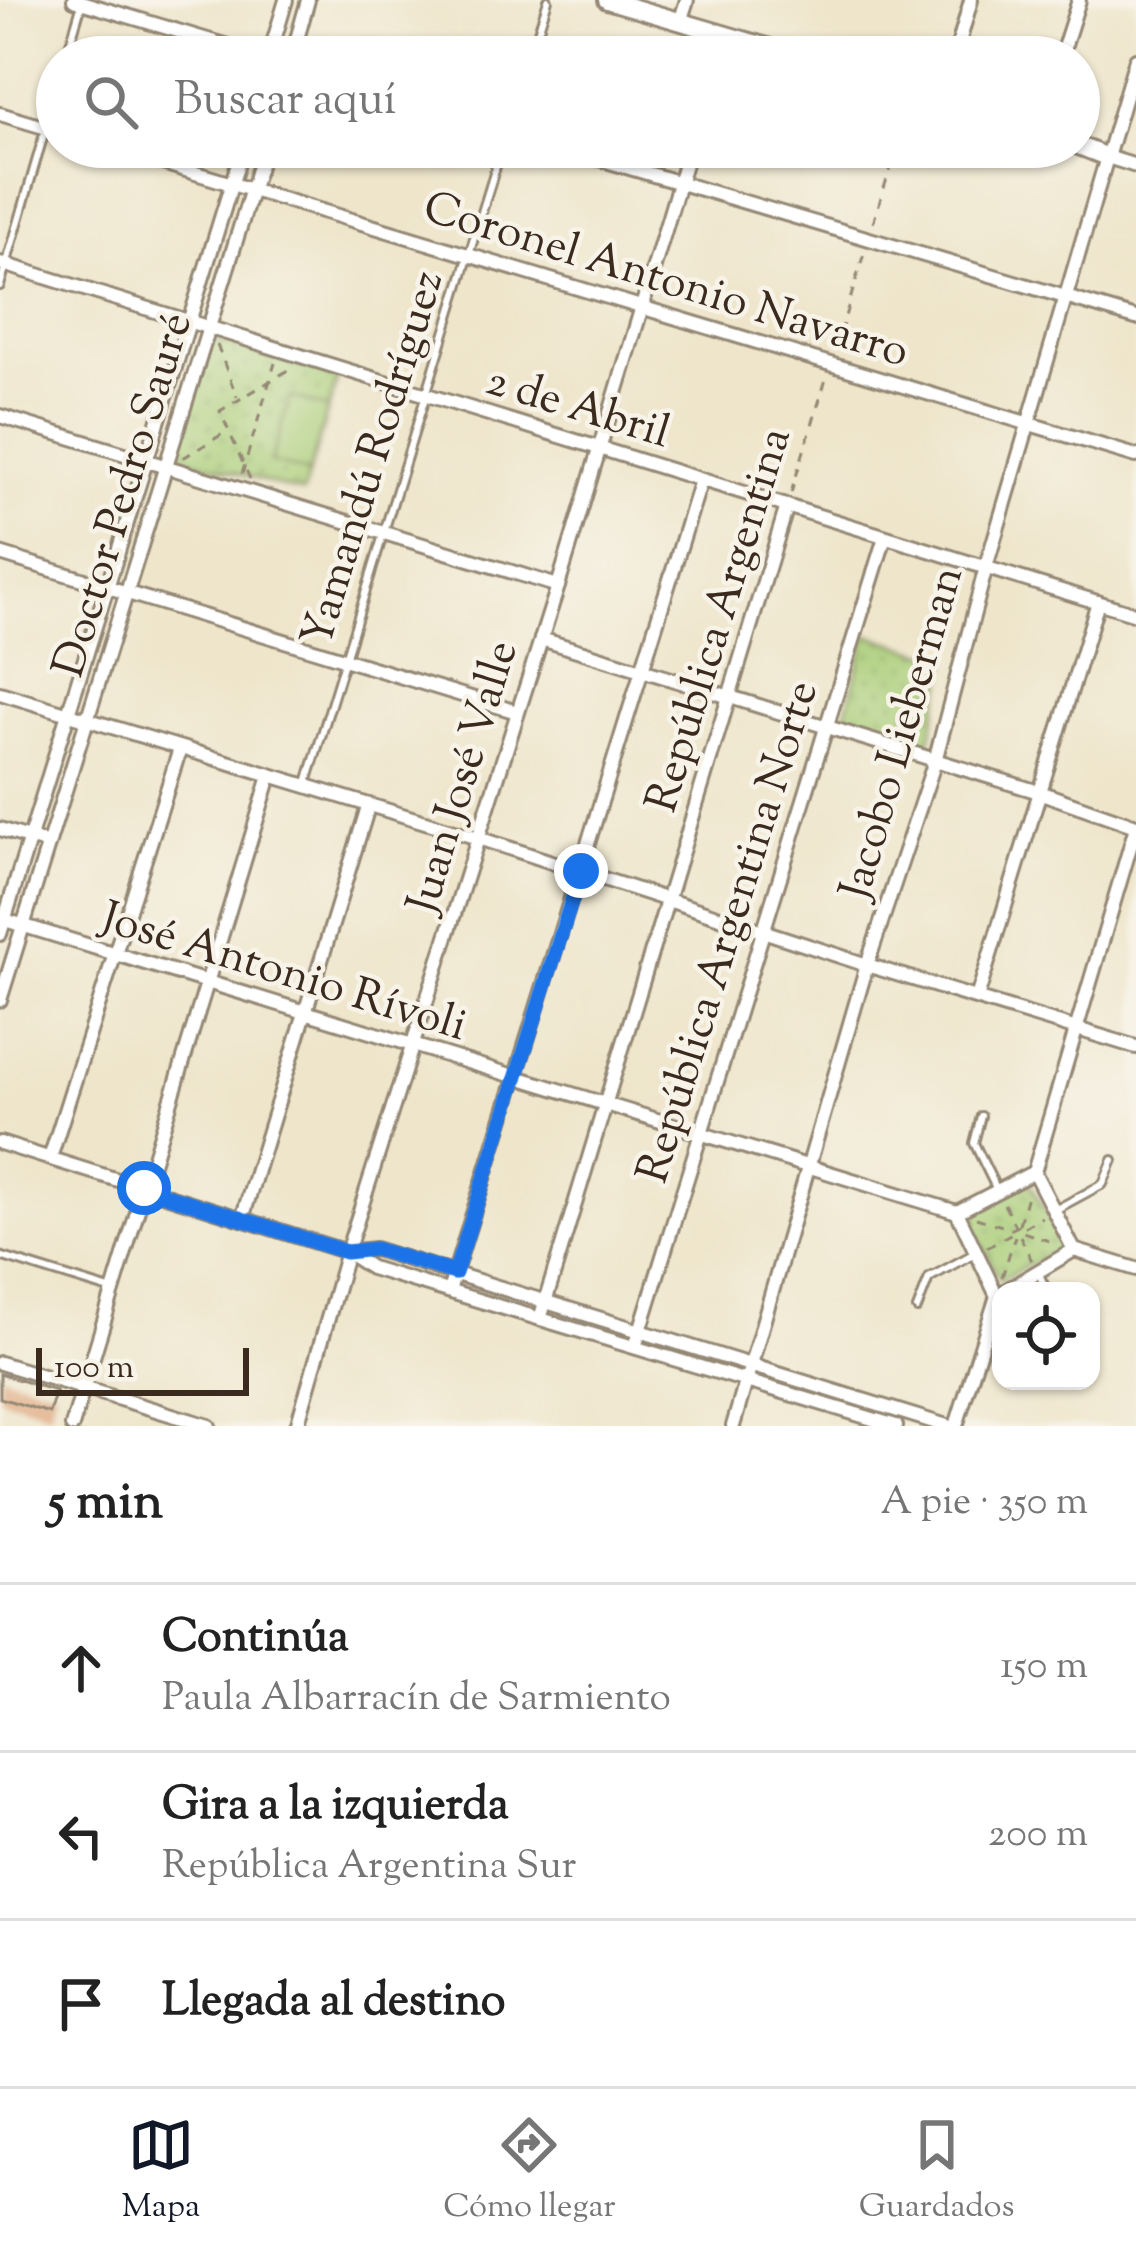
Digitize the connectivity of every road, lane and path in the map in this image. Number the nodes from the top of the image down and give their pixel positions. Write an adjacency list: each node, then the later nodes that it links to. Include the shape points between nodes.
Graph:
1 (286, 0): 12 (street)
2 (308, 0): 13 (street)
3 (548, 0): 14 (lane)
4 (607, 0): 9 (street)
5 (687, 0): 9 (street)
6 (971, 0): 16 (street)
7 (1079, 0): 17 (street)
8 (78, 1): 10 (lane); 11 (street)
9 (680, 22): 15 (street)
10 (70, 36)
11 (196, 36)
12 (274, 36)
13 (298, 36)
14 (537, 36)
15 (724, 36)
16 (961, 36)
17 (1068, 36)
18 (1136, 59): 22 (street, Jacobo Lieberman)
19 (0, 114): 20 (street)
20 (36, 125)
21 (1100, 154): 22 (street)
22 (1107, 157): 23 (street); 39 (street, Jacobo Lieberman)
23 (1136, 166)
24 (37, 168): 37 (lane)
25 (179, 168): 33 (street, Coronel Antonio Navarro)
26 (237, 168): 33 (street, Doctor Pedro Sauré)
27 (259, 168): 34 (street, Doctor Pedro Sauré)
28 (496, 168): 36 (lane, Yamandú Rodríguez)
29 (628, 168): 32 (street)
30 (682, 168): 32 (street, Juan José Valle)
31 (890, 168): 35 (path, República Argentina)
32 (677, 183): 35 (street); 40 (street, Juan José Valle)
33 (232, 184): 34 (street, Coronel Antonio Navarro); 42 (street, Doctor Pedro Sauré)
34 (252, 190): 36 (street, Coronel Antonio Navarro); 43 (street, Doctor Pedro Sauré)
35 (868, 239): 39 (street); 46 (path, República Argentina)
36 (469, 255): 40 (street, Coronel Antonio Navarro); 48 (lane, Yamandú Rodríguez)
37 (3, 264): 38 (lane); 42 (street, 2 de Abril)
38 (0, 286)
39 (1067, 297): 41 (street); 51 (street, Jacobo Lieberman)
40 (642, 307): 46 (street, Coronel Antonio Navarro); 53 (street, Juan José Valle)
41 (1136, 317)
42 (190, 322): 43 (street, 2 de Abril); 55 (street, Doctor Pedro Sauré)
43 (211, 329): 44 (street, 2 de Abril); 49 (path); 57 (street, Doctor Pedro Sauré)
44 (279, 350): 45 (street, 2 de Abril); 47 (path)
45 (310, 359): 47 (path); 48 (street, 2 de Abril)
46 (831, 364): 51 (street, Coronel Antonio Navarro); 61 (path, República Argentina)
47 (270, 379): 49 (path); 56 (path)
48 (427, 395): 53 (street, 2 de Abril); 62 (lane, Yamandú Rodríguez)
49 (237, 399): 52 (path, via 220,411)
50 (0, 416): 55 (street)
51 (1029, 423): 54 (street, Coronel Antonio Navarro); 65 (street, Jacobo Lieberman)
52 (228, 431): 56 (path); 57 (path)
53 (599, 449): 58 (street, 2 de Abril); 66 (street, Juan José Valle)
54 (1136, 456)
55 (147, 461): 57 (street); 67 (street, Doctor Pedro Sauré)
56 (245, 464): 59 (path); 60 (path)
57 (167, 467): 59 (street); 68 (street, Doctor Pedro Sauré)
58 (701, 480): 61 (street, 2 de Abril); 73 (street)
59 (237, 489): 60 (street)
60 (254, 494): 62 (street)
61 (787, 506): 63 (street, 2 de Abril); 75 (street, República Argentina)
62 (385, 534): 66 (street); 72 (lane, Yamandú Rodríguez)
63 (885, 537): 65 (street, 2 de Abril); 79 (street, República Argentina Norte)
64 (0, 554): 67 (street)
65 (986, 567): 69 (street, 2 de Abril); 81 (street, Jacobo Lieberman)
66 (558, 586): 71 (street, Juan José Valle)
67 (108, 587): 68 (street); 77 (street, Doctor Pedro Sauré)
68 (127, 593): 72 (street); 78 (street, Doctor Pedro Sauré)
69 (1098, 602): 70 (street, 2 de Abril); 84 (street)
70 (1136, 614)
71 (541, 640): 73 (street); 76 (street, Juan José Valle)
72 (346, 660): 76 (street); 83 (lane, Yamandú Rodríguez)
73 (640, 670): 75 (street); 91 (street)
74 (0, 693): 77 (street)
75 (730, 696): 79 (street); 92 (street, República Argentina)
76 (517, 712): 89 (street, Juan José Valle)
77 (69, 713): 78 (street); 88 (street, Doctor Pedro Sauré)
78 (87, 719): 80 (street); 90 (street, Doctor Pedro Sauré)
79 (826, 726): 81 (street); 95 (street, República Argentina Norte)
80 (179, 749): 82 (street); 96 (street)
81 (935, 761): 84 (street); 97 (street, Jacobo Lieberman)
82 (270, 776): 83 (street); 98 (street)
83 (305, 789): 85 (street)
84 (1040, 792): 86 (street); 99 (street)
85 (368, 807): 89 (street); 101 (street)
86 (1136, 827): 102 (street)
87 (0, 829): 88 (street)
88 (29, 838): 90 (street); 94 (street, Doctor Pedro Sauré)
89 (478, 838): 91 (street); 103 (street, Juan José Valle)
90 (48, 844): 93 (street, Doctor Pedro Sauré)
91 (581, 871): 92 (street); 105 (street)
92 (669, 900): 95 (street); 106 (street, República Argentina)
93 (24, 926): 94 (street, José Antonio Rívoli); 96 (street, José Antonio Rívoli); 100 (street, Doctor Pedro Sauré)
94 (2, 927)
95 (761, 931): 97 (street); 108 (street, República Argentina Norte)
96 (114, 954): 98 (street, José Antonio Rívoli); 110 (street)
97 (867, 965): 99 (street); 112 (street, Jacobo Lieberman)
98 (207, 982): 101 (street, José Antonio Rívoli); 114 (street)
99 (977, 998): 102 (street)
100 (0, 1000)
101 (304, 1012): 103 (street, José Antonio Rívoli); 118 (street)
102 (1077, 1027): 104 (street); 113 (street)
103 (414, 1046): 105 (street, José Antonio Rívoli); 121 (street, Juan José Valle)
104 (1136, 1047)
105 (516, 1078): 106 (street, José Antonio Rívoli); 126 (street)
106 (604, 1104): 108 (street, José Antonio Rívoli); 133 (street, República Argentina)
107 (981, 1116): 115 (lane, via 974,1143)
108 (699, 1133): 112 (street, José Antonio Rívoli); 137 (street, República Argentina Norte)
109 (0, 1143): 110 (street)
110 (50, 1158): 114 (street)
111 (1113, 1160): 116 (lane, via 1103,1184)
112 (809, 1167): 117 (street, José Antonio Rívoli); 140 (street, Jacobo Lieberman)
113 (1034, 1172): 115 (street); 116 (street); 119 (path)
114 (144, 1188): 118 (street); 131 (street)
115 (998, 1191): 117 (street); 119 (path)
116 (1054, 1211): 119 (path); 120 (street)
117 (957, 1212): 119 (path); 122 (street)
118 (242, 1219): 121 (street)
119 (1017, 1231): 120 (path); 122 (path); 125 (path); 128 (path)
120 (1074, 1250): 124 (street); 125 (street)
121 (346, 1252): 126 (street, via 375,1249); 132 (street, via 371,1268); 145 (street, Juan José Valle)
122 (975, 1253): 127 (street); 134 (lane, via 928,1278)
123 (0, 1256): 131 (lane)
124 (1136, 1269)
125 (1037, 1271): 129 (street); 130 (lane)
126 (455, 1273): 132 (street); 133 (street)
127 (994, 1282)
128 (1004, 1282)
129 (1019, 1282)
130 (1042, 1282)
131 (112, 1291): 142 (street)
132 (449, 1291): 135 (street)
133 (545, 1301): 135 (street, República Argentina); 137 (street)
134 (917, 1309)
135 (540, 1318): 138 (street)
136 (992, 1320): 149 (street)
137 (641, 1332): 138 (street, República Argentina Norte); 140 (street)
138 (635, 1347): 141 (street)
139 (0, 1363): 142 (street)
140 (752, 1364): 141 (street, Jacobo Lieberman); 148 (street)
141 (747, 1381): 146 (street, Jacobo Lieberman); 147 (street)
142 (83, 1388): 143 (street); 144 (street)
143 (72, 1426)
144 (209, 1426)
145 (297, 1426)
146 (733, 1426)
147 (896, 1426)
148 (947, 1426)
149 (956, 1426)

